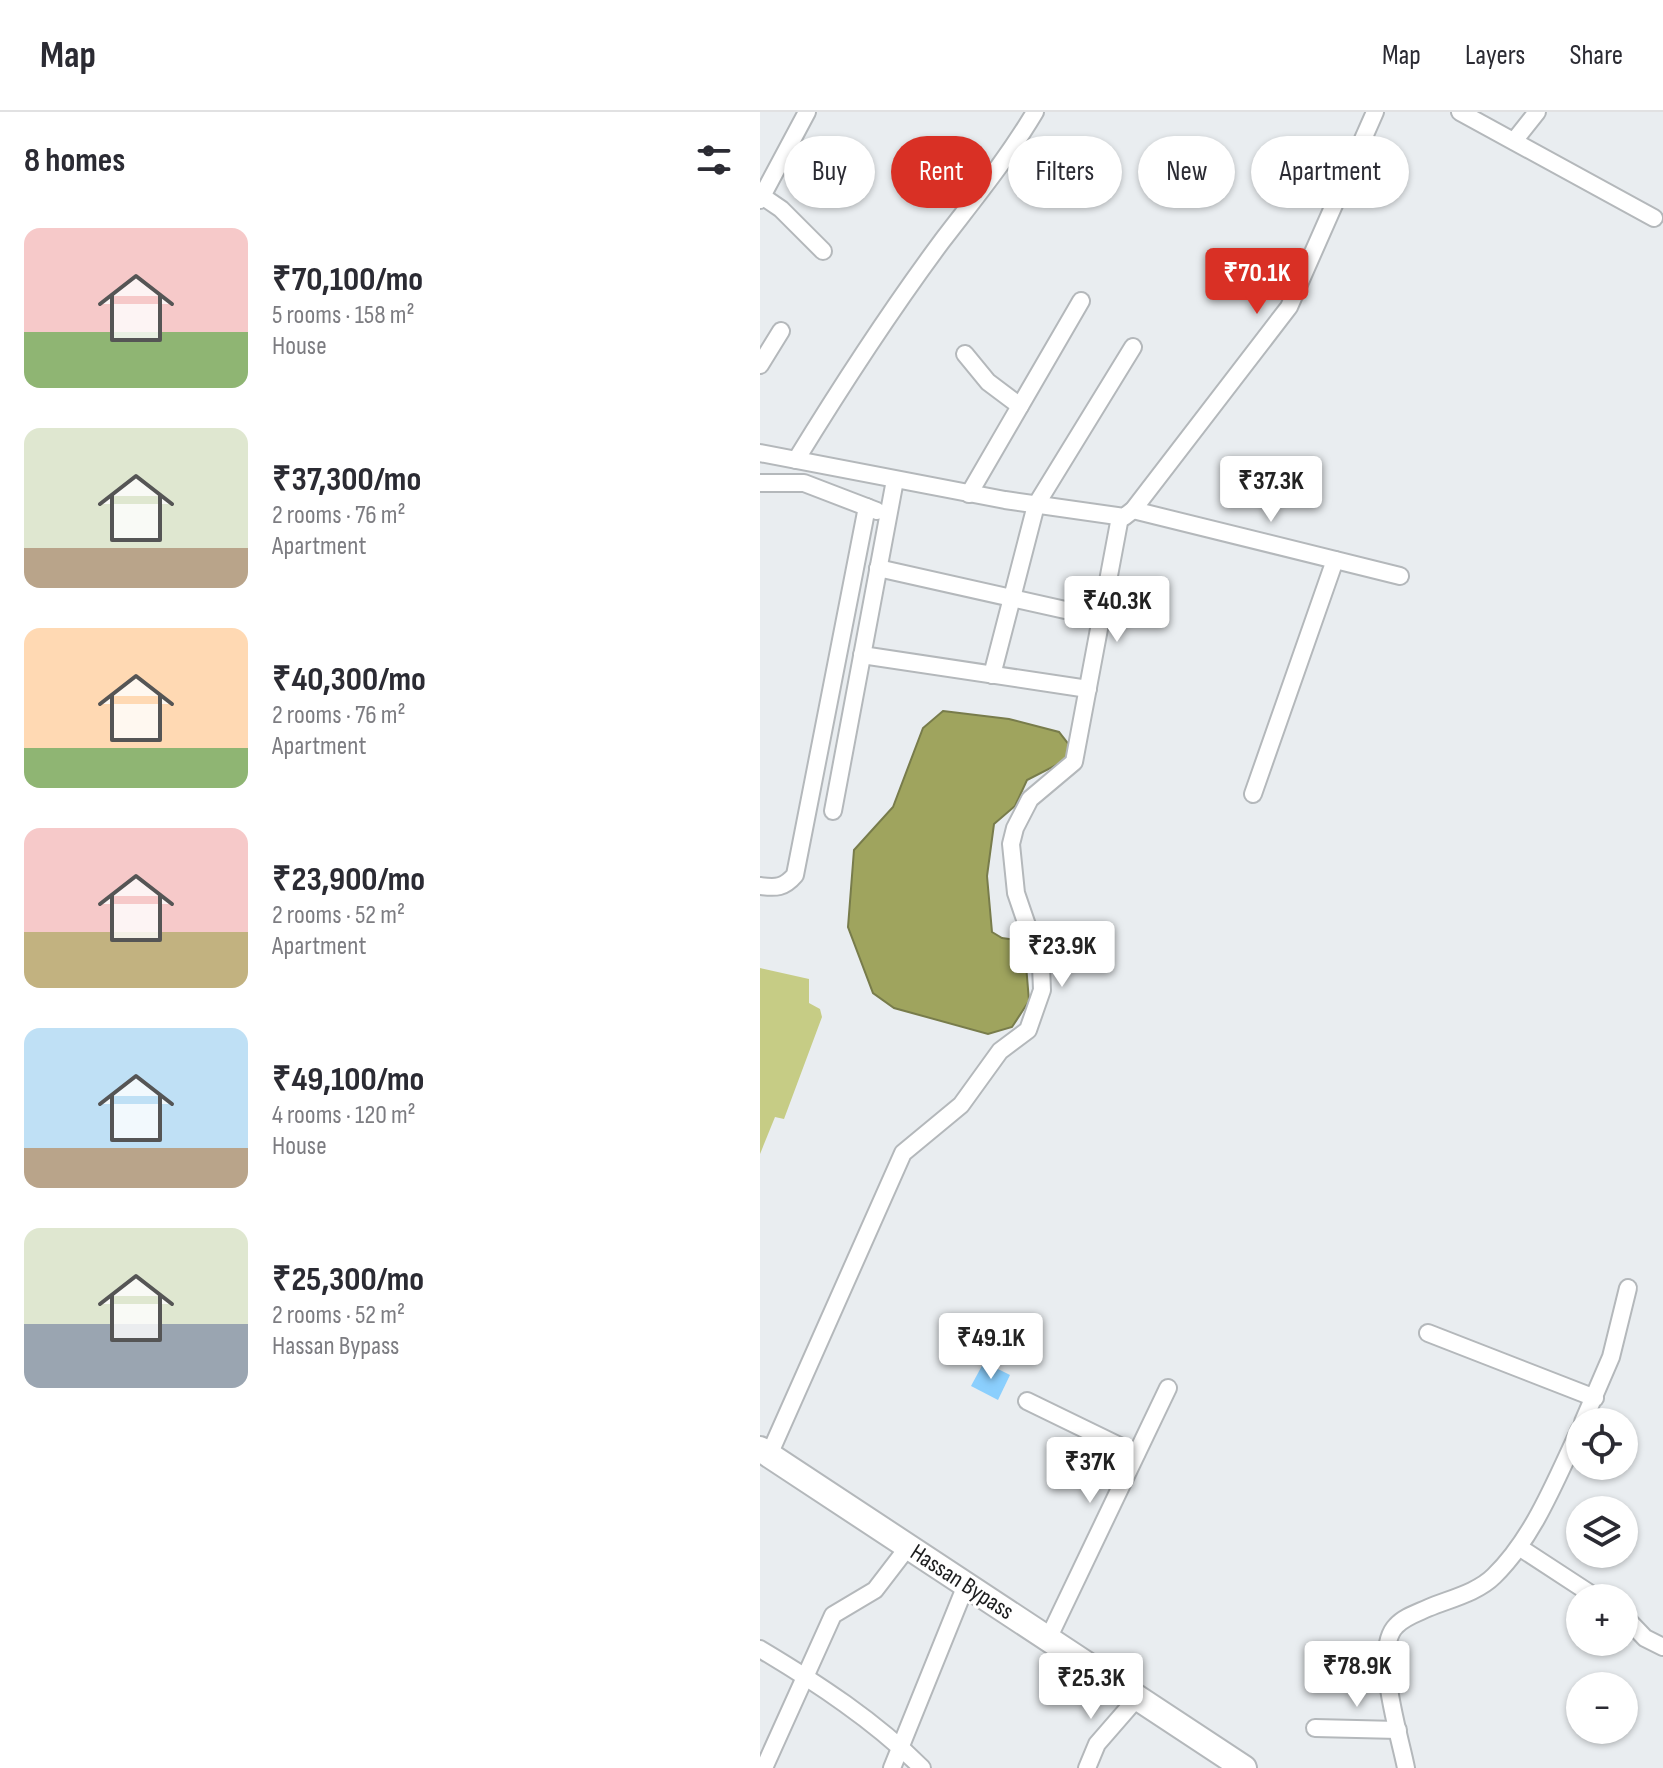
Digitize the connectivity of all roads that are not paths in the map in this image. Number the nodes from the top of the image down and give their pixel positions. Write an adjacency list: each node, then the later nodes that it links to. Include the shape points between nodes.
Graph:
1 (807, 112): 7 (street)
2 (1035, 112): 17 (street, via 1006,161 942,241 863,355)
3 (1375, 112): 23 (street, via 1289,307)
4 (1460, 112): 6 (street)
5 (1537, 112): 6 (street)
6 (1514, 141): 8 (street)
7 (761, 198): 9 (street, via 781,209)
8 (1654, 218)
9 (823, 251)
10 (1081, 301): 15 (street)
11 (781, 331): 14 (street)
12 (1133, 347): 21 (street)
13 (965, 354): 15 (street, via 988,382)
14 (760, 365)
15 (1020, 406): 20 (street)
16 (760, 453): 17 (street)
17 (796, 460): 18 (street)
18 (895, 480): 20 (street); 24 (street)
19 (760, 483): 22 (street, via 804,483)
20 (969, 494): 21 (street)
21 (1036, 505): 23 (street); 28 (street)
22 (867, 507): 24 (street); 35 (street, via 795,875 776,888)
23 (1126, 514): 25 (street); 29 (street)
24 (888, 515): 26 (street)
25 (1335, 560): 27 (street); 33 (street)
26 (878, 568): 28 (street); 30 (street)
27 (1400, 576)
28 (1012, 598): 29 (street); 31 (street)
29 (1101, 618): 32 (street)
30 (862, 655): 31 (street); 34 (street)
31 (992, 675): 32 (street)
32 (1088, 689): 42 (street, via 1074,762 1030,799 1011,844 1016,893 1041,966 1042,990 1028,1030 1000,1051 961,1105 903,1153)
33 (1253, 794)
34 (833, 811)
35 (760, 886)
36 (1628, 1288): 39 (street)
37 (1428, 1333): 39 (street)
38 (1168, 1388): 43 (street)
39 (1595, 1398): 41 (street)
40 (1027, 1401): 43 (street)
41 (1590, 1408)
42 (765, 1452): 45 (highway, Hassan Bypass)
43 (1136, 1454): 50 (street)
44 (1566, 1456): 46 (street)
45 (908, 1547): 48 (highway, Hassan Bypass); 53 (street, via 875,1590 833,1615)
46 (1519, 1547): 47 (street); 56 (street, via 1481,1586 1395,1626 1387,1639 1385,1660)
47 (1576, 1584)
48 (966, 1585): 50 (highway, Hassan Bypass); 57 (street)
49 (1638, 1631): 51 (street)
50 (1048, 1639): 54 (highway, Hassan Bypass)
51 (1663, 1647)
52 (760, 1649): 53 (street)
53 (805, 1676): 57 (street); 58 (street)
54 (1137, 1698): 61 (street, via 1097,1744); 62 (highway, Hassan Bypass)
55 (1315, 1728): 56 (street)
56 (1398, 1730): 63 (street)
57 (901, 1747): 59 (street); 60 (street)
58 (764, 1768)
59 (892, 1768)
60 (922, 1768)
61 (1087, 1768)
62 (1244, 1768)
63 (1406, 1768)

